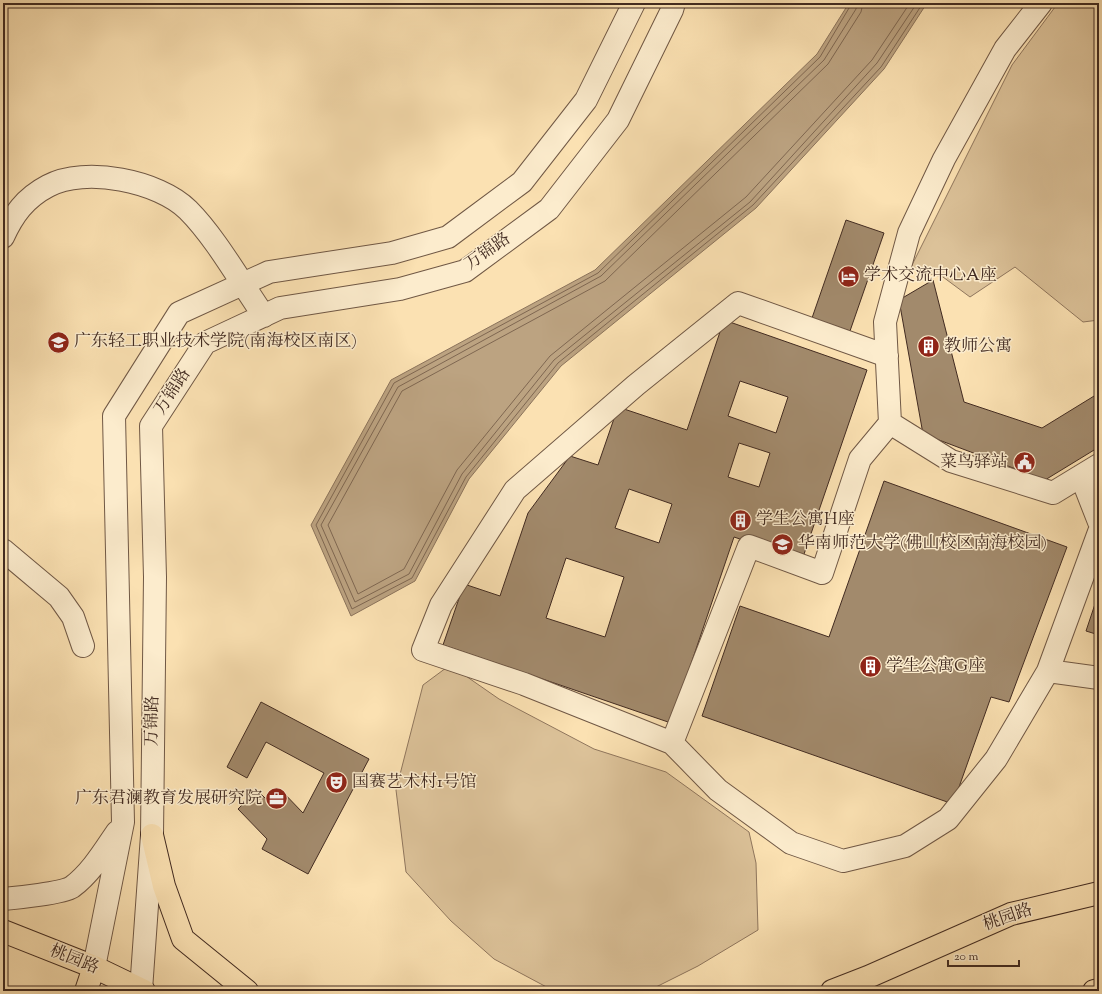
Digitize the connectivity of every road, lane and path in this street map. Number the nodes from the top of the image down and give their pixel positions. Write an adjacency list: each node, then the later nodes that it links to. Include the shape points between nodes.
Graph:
1 (634, 3): 5 (street, 万锦路, via 586,100 522,182 448,237 392,253 269,272)
2 (674, 3): 6 (street, 万锦路, via 618,120 543,213 465,271 400,289 280,308)
3 (1041, 3): 7 (street, via 1005,49 944,159 909,233 886,322)
4 (3, 237): 5 (street, via 12,216 28,199 49,185 72,179 104,177 132,181 158,190 187,209 205,230)
5 (242, 284): 6 (street); 17 (street, 万锦路, via 179,313 114,416)
6 (264, 316): 18 (street, 万锦路, via 205,343 151,426 155,577)
7 (887, 356): 8 (street); 16 (street, via 738,303 636,385 515,490 440,605 423,650 524,684)
8 (890, 423): 9 (street, via 950,461 1053,493); 16 (street, via 860,459 822,573 749,546)
9 (1090, 470): 10 (street)
10 (1099, 522)
11 (1099, 532): 14 (street)
12 (3, 550): 13 (street, via 59,597 73,617)
13 (83, 646)
14 (1048, 671): 15 (street); 16 (street, via 996,759 948,819 905,846 843,861 791,843 718,790)
15 (1099, 678)
16 (672, 743)
17 (123, 822): 20 (street, via 95,864 71,888 26,898); 22 (street, 万锦路)
18 (152, 835): 25 (street, 万锦路); 26 (main road, via 164,886 183,939)
19 (1099, 893): 27 (main road, 桃园路, via 1011,914)
20 (3, 899)
21 (3, 931): 22 (main road, 桃园路)
22 (94, 967): 24 (main road); 25 (main road, 桃园路)
23 (1099, 990): 28 (main road)
24 (86, 991)
25 (142, 991)
26 (247, 991)
27 (832, 991)
28 (1094, 991)

